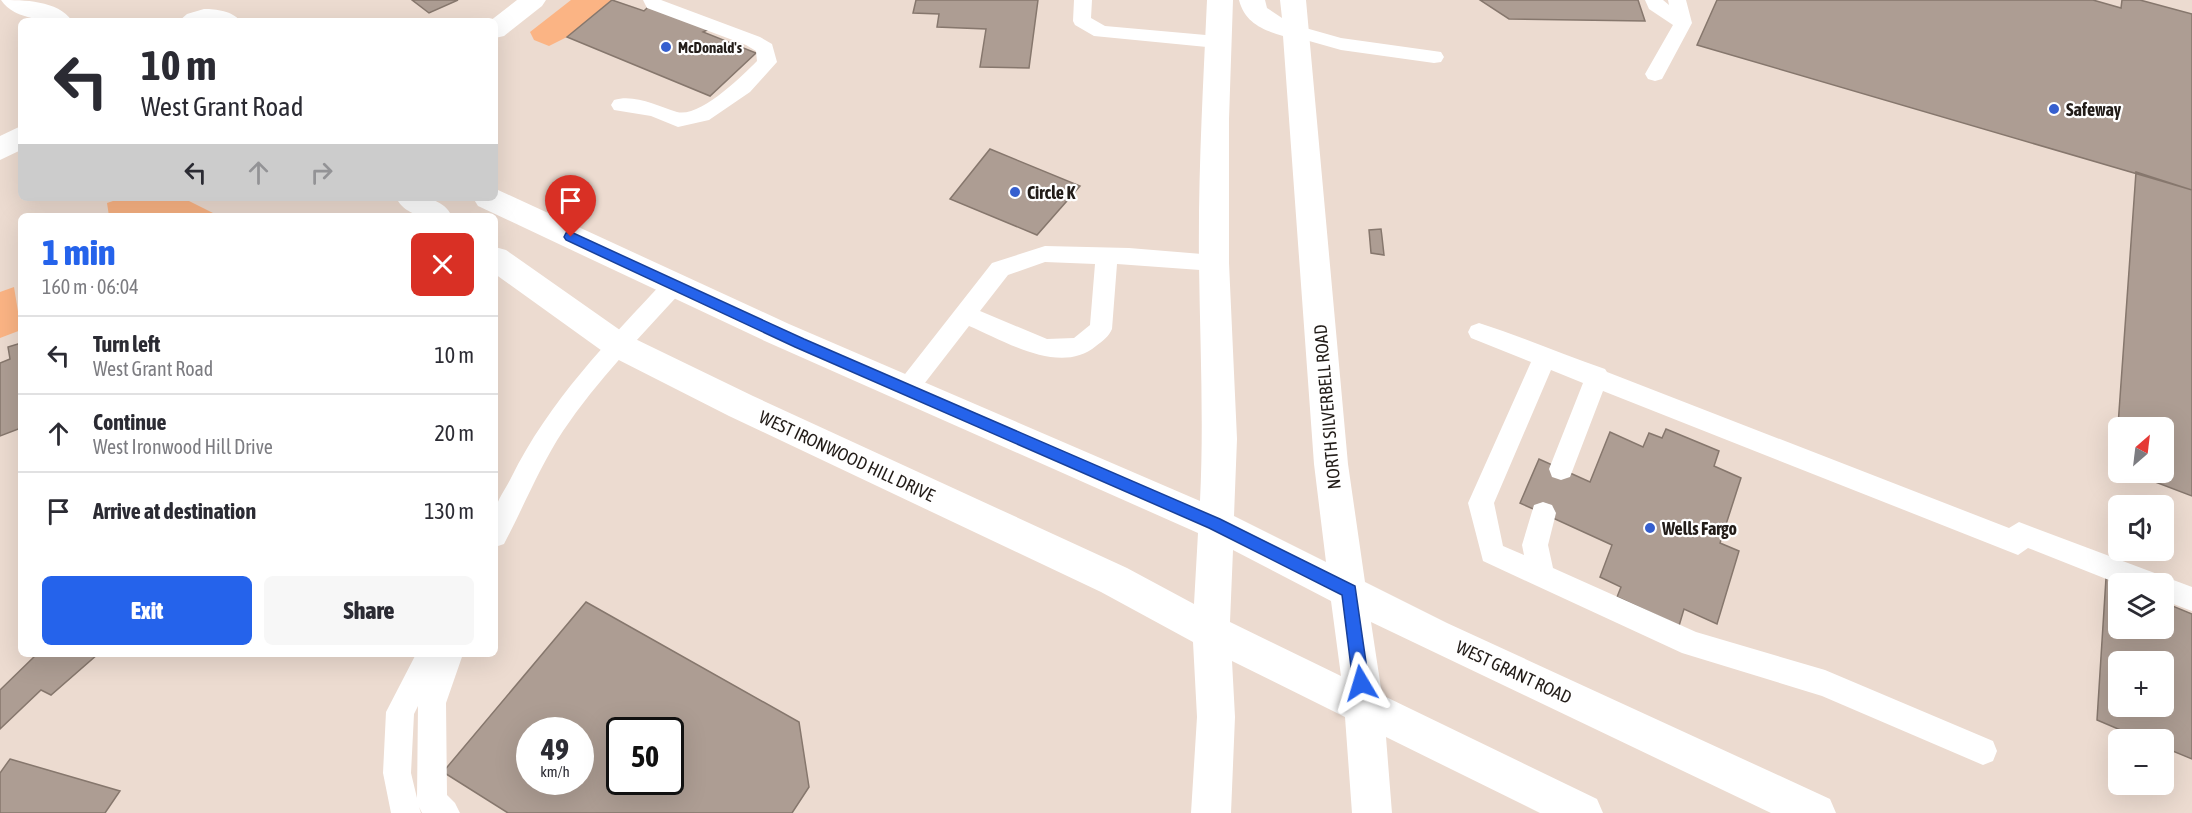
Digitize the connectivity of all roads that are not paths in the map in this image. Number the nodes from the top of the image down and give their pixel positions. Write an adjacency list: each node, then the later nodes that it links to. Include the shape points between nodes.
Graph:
1 (14, 0): 10 (main road)
2 (533, 0): 14 (main road)
3 (652, 0): 19 (lane, via 753,41 765,48 767,62 744,87 702,115 678,120 655,110)
4 (1083, 0): 16 (lane, via 1082,21 1101,32)
5 (1220, 0): 16 (main road)
6 (1252, 0): 15 (main road, via 1269,23)
7 (1293, 0): 15 (main road, NORTH SILVERBELL ROAD)
8 (1654, 0): 13 (lane)
9 (1677, 0): 13 (lane)
10 (53, 18)
11 (193, 18): 12 (lane, via 200,14)
12 (225, 18)
13 (1683, 23): 18 (lane)
14 (498, 28)
15 (1295, 31): 17 (lane, via 1341,44); 41 (main road, NORTH SILVERBELL ROAD, via 1331,464)
16 (1217, 42): 27 (main road)
17 (1434, 57)
18 (1655, 74)
19 (621, 105)
20 (18, 138): 21 (main road)
21 (0, 150)
22 (415, 201): 24 (main road)
23 (494, 201): 28 (main road)
24 (432, 213)
25 (1107, 256): 27 (lane); 29 (lane, via 1045,254 1000,269); 29 (lane, via 1101,329 1079,347 1046,348)
26 (498, 260): 31 (main road, WEST IRONWOOD HILL DRIVE)
27 (1214, 263): 37 (main road, via 1220,439)
28 (674, 285): 31 (lane); 34 (main road)
29 (965, 315): 34 (lane)
30 (1479, 332): 32 (lane)
31 (619, 345): 38 (lane, via 591,376 541,445); 44 (main road, WEST IRONWOOD HILL DRIVE, via 1114,580)
32 (1545, 356): 33 (lane); 40 (lane, via 1481,503 1492,553)
33 (1597, 376): 35 (lane); 39 (lane)
34 (906, 390): 37 (main road)
35 (1561, 469)
36 (1543, 513): 40 (lane, via 1535,545)
37 (1215, 524): 41 (main road, WEST GRANT ROAD); 44 (main road)
38 (498, 530)
39 (2119, 573)
40 (1542, 576): 48 (lane, via 1692,644 1825,683)
41 (1349, 591): 47 (main road, NORTH SILVERBELL ROAD); 54 (main road, WEST GRANT ROAD, via 1434,635)
42 (2174, 592): 43 (lane)
43 (2192, 599)
44 (1211, 632): 47 (main road); 51 (main road, via 1216,717)
45 (429, 657): 49 (lane, via 400,712 396,773)
46 (448, 657): 50 (lane, via 432,703 432,802)
47 (1364, 706): 52 (main road, NORTH SILVERBELL ROAD); 53 (main road)
48 (1983, 751)
49 (406, 813)
50 (445, 813)
51 (1211, 813)
52 (1372, 813)
53 (1583, 813)
54 (1816, 813)

